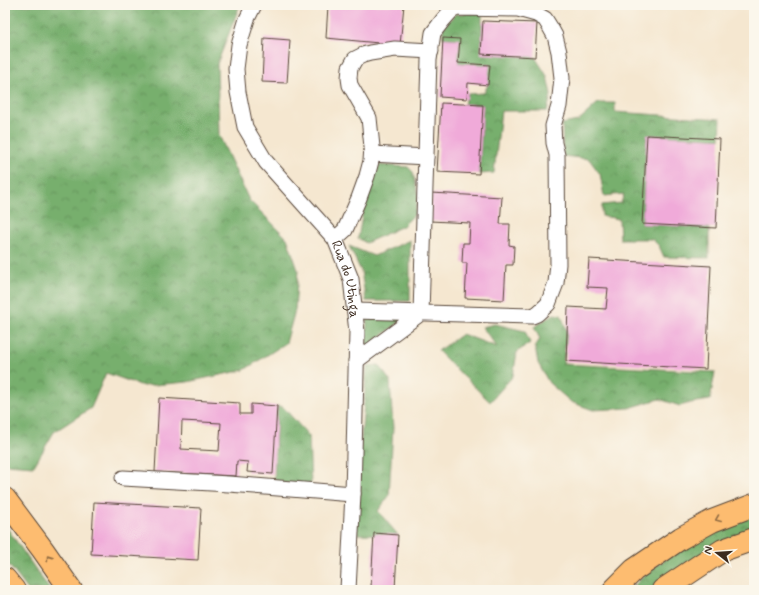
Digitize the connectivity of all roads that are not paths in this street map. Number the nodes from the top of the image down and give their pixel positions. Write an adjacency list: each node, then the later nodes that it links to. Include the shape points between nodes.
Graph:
1 (254, 5): 5 (street, Rua do Utinga, via 247,18 239,46 236,69 245,127 266,162)
2 (431, 51): 3 (street, via 395,49 370,53 354,59 350,68 350,85 369,118); 4 (street); 7 (street, via 434,33 451,11 457,8 518,9 545,19 550,27 559,52 562,78 559,106 553,126 558,264 556,283 548,304 532,316)
3 (372, 154): 4 (street); 5 (street, via 367,176 345,230)
4 (426, 156): 7 (street)
5 (335, 239): 6 (street, Rua do Utinga, via 351,279)
6 (355, 311): 7 (street); 8 (street, Rua do Utinga)
7 (421, 313): 8 (street)
8 (356, 361): 10 (street, Rua do Utinga)
9 (123, 478): 10 (street)
10 (353, 494): 17 (street, Rua do Utinga)
11 (5, 499): 16 (main road, one-way to 11)
12 (754, 505): 18 (main road, one-way to 18, via 712,521 681,538 634,570)
13 (754, 539): 19 (main road, via 723,550)
14 (5, 579): 15 (main road)
15 (14, 590)
16 (71, 590)
17 (348, 590)
18 (614, 590)
19 (663, 590)

